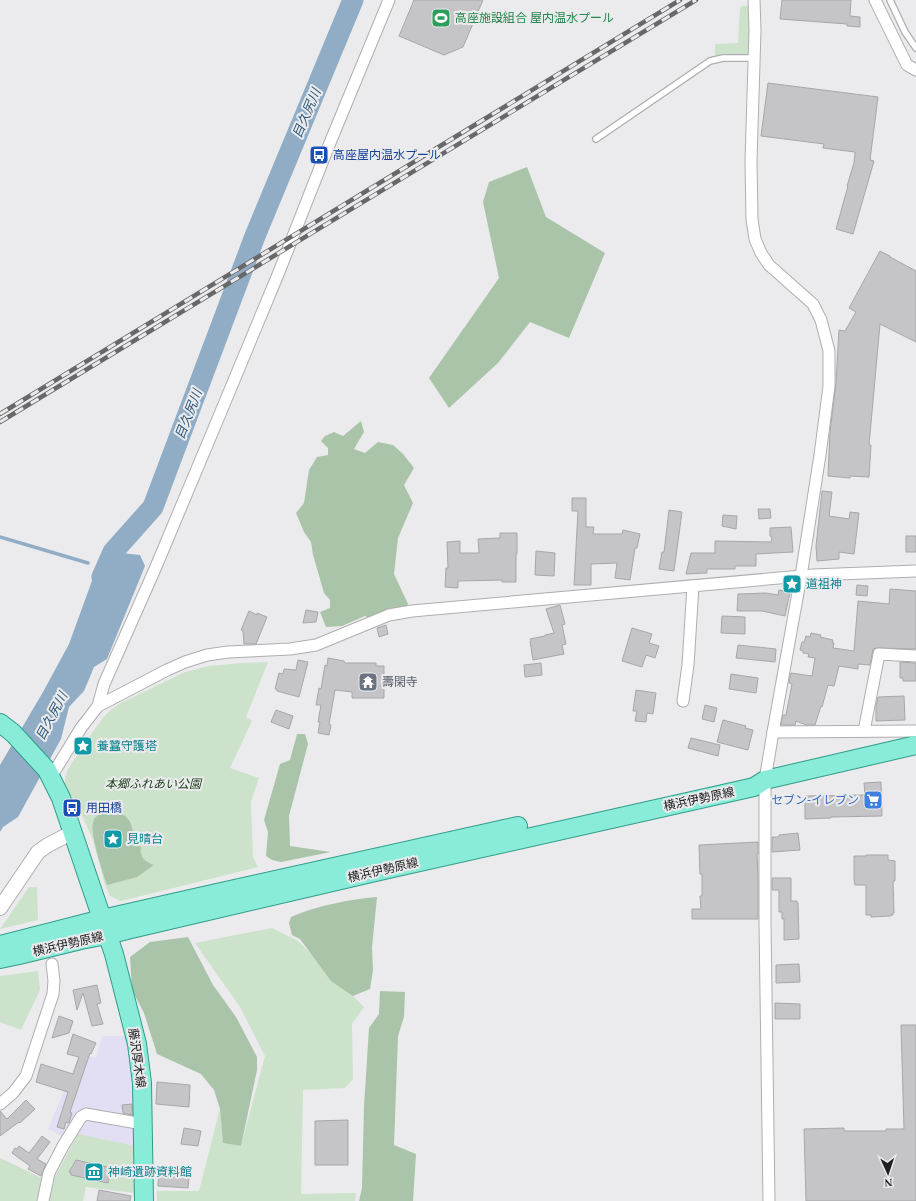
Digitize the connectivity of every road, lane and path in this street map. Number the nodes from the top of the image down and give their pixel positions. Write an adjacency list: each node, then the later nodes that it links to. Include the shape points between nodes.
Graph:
1 (389, 0): 14 (street, via 226,400 104,684)
2 (754, 0): 6 (street)
3 (875, 0): 7 (street, via 906,65)
4 (890, 0): 5 (lane, via 905,32)
5 (916, 48)
6 (754, 58): 8 (lane, via 723,58 710,61); 10 (street, via 752,219 755,239 769,265 813,304 821,320 829,351 829,386)
7 (916, 70)
8 (596, 139)
9 (916, 571): 10 (street)
10 (801, 576): 11 (street); 18 (street)
11 (693, 586): 13 (street); 14 (street, via 389,614 316,644 290,649 228,652 185,662)
12 (916, 656): 16 (street, via 879,654)
13 (683, 701)
14 (98, 706): 20 (street)
15 (7, 728): 20 (main road)
16 (864, 731): 17 (street); 18 (street)
17 (916, 731)
18 (773, 732): 21 (street)
19 (916, 745): 21 (main road, 横浜伊勢原線)
20 (51, 776): 22 (main road, 横浜伊勢原線)
21 (765, 780): 24 (main road, 横浜伊勢原線, via 754,787 131,929); 32 (street)
22 (73, 832): 23 (street, via 38,852); 24 (main road, 横浜伊勢原線)
23 (0, 908)
24 (105, 927): 25 (main road, 横浜伊勢原線); 26 (main road, 横浜伊勢原線, via 81,940); 29 (main road, 藤沢厚木線, via 117,963 137,1044 142,1083)
25 (0, 945)
26 (0, 959)
27 (52, 964): 28 (street, via 53,994 26,1076 13,1094)
28 (0, 1104)
29 (143, 1124): 30 (street, via 86,1114 81,1117 49,1173); 31 (main road, 藤沢厚木線)
30 (43, 1201)
31 (144, 1201)
32 (769, 1201)

